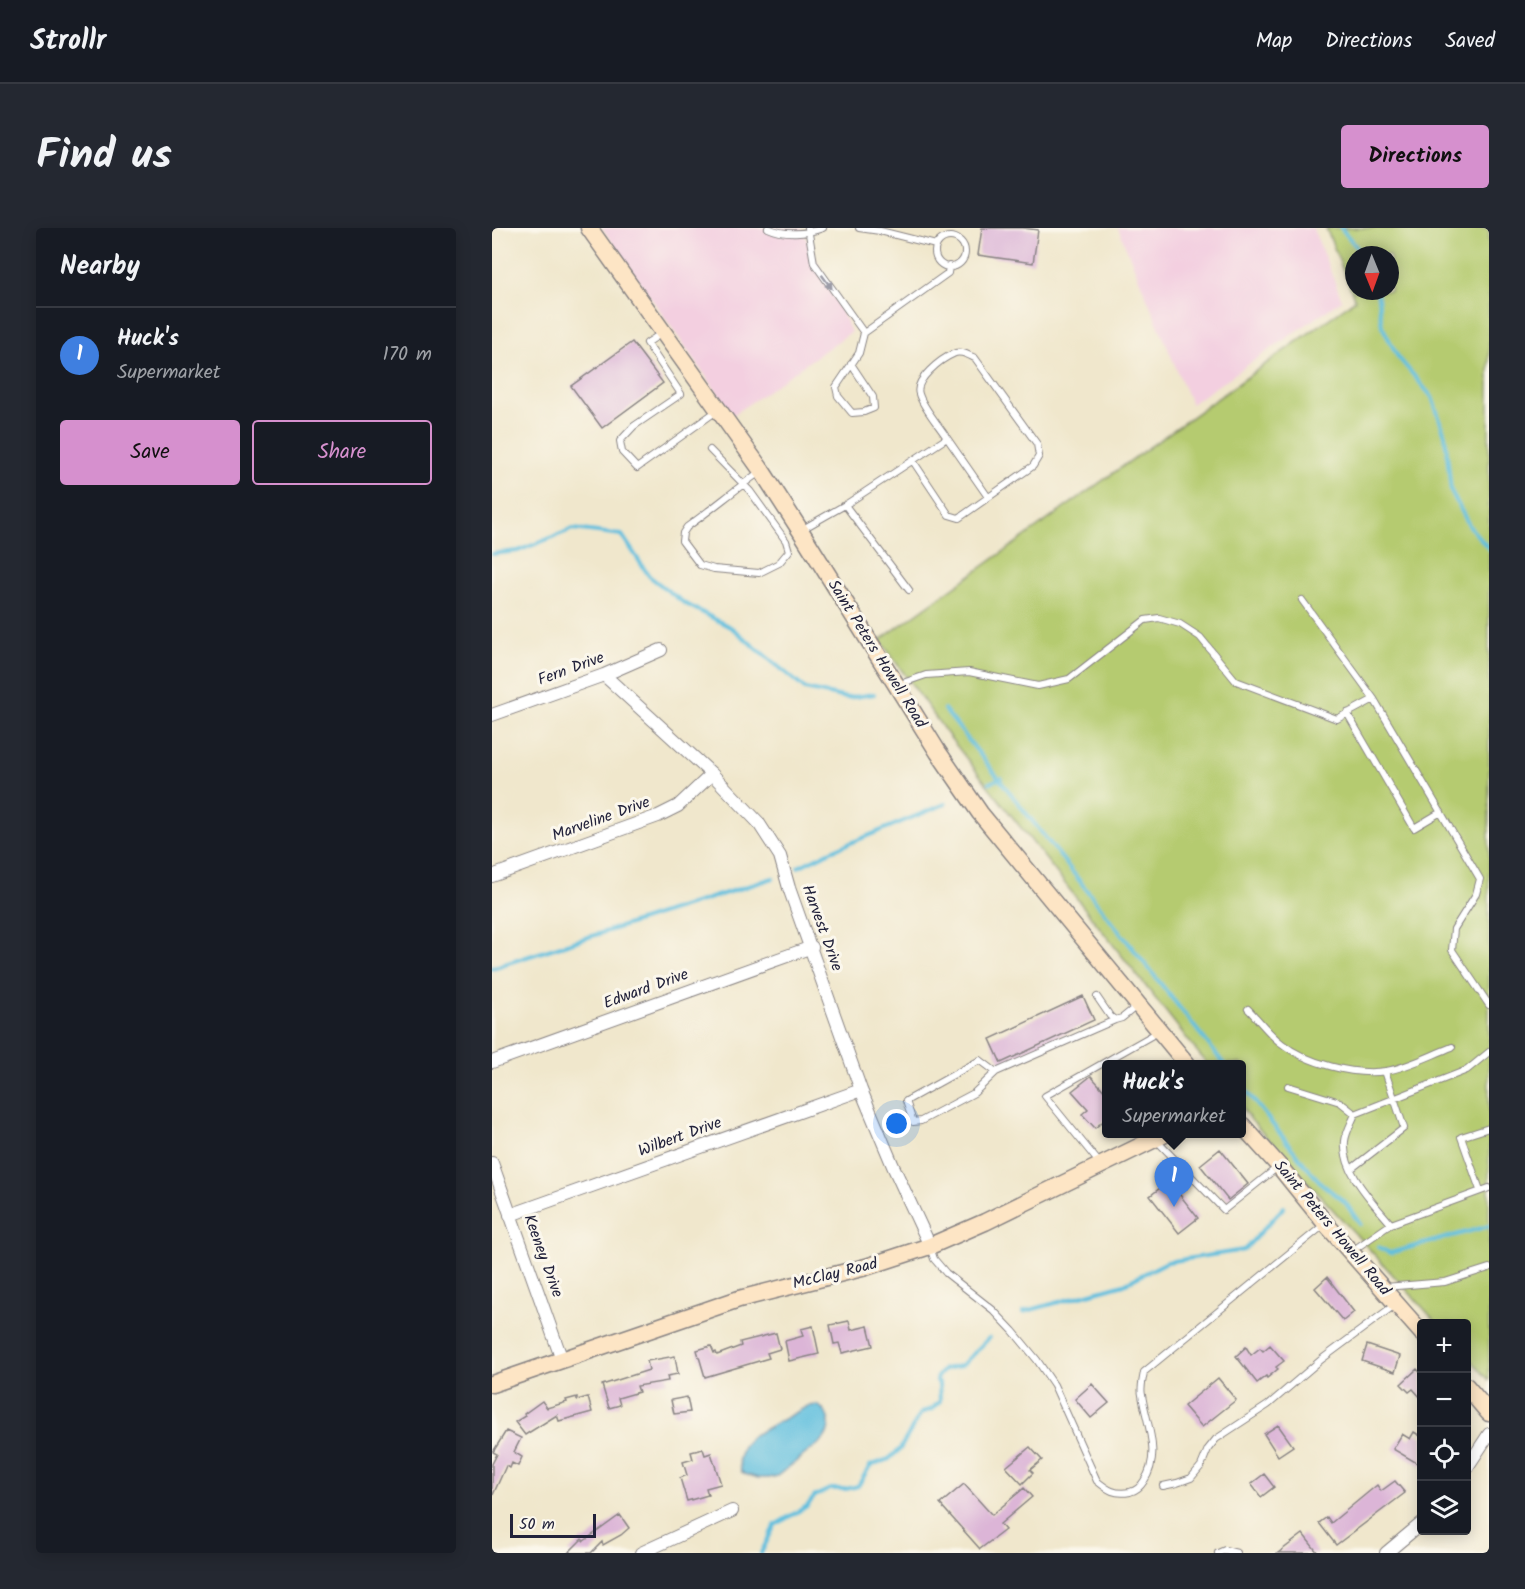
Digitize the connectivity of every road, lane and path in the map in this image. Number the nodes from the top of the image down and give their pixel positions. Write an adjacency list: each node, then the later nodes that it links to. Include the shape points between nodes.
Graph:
1 (589, 228): 8 (main road, Saint Peters Howell Road)
2 (768, 228): 5 (lane, via 788,233)
3 (823, 228): 5 (lane)
4 (859, 228): 6 (lane)
5 (809, 230): 9 (lane, one-way to 9, via 814,263)
6 (936, 246): 7 (lane, via 938,260); 7 (lane, via 948,237 961,242 965,251 962,260)
7 (950, 267): 9 (lane, via 948,273)
8 (663, 332): 11 (main road, Saint Peters Howell Road); 11 (lane, via 647,343 681,394 634,426 620,441 622,452 637,468)
9 (864, 333): 10 (lane, via 859,353)
10 (851, 364): 10 (lane, via 836,387 837,396 852,413 864,412 874,408 873,397)
11 (718, 410): 15 (main road, Saint Peters Howell Road)
12 (947, 438): 14 (lane); 17 (lane); 17 (lane, via 918,394 918,383 954,353 966,353 975,358 1037,444 1039,456 1033,466)
13 (710, 450): 16 (lane)
14 (913, 461): 17 (lane, via 949,515 959,518); 18 (lane)
15 (762, 471): 16 (lane); 19 (main road, Saint Peters Howell Road)
16 (743, 485): 16 (lane, via 682,533 682,541 700,565 759,573 779,563 789,551)
17 (988, 497)
18 (845, 505): 19 (lane); 20 (lane)
19 (800, 530): 24 (main road, Saint Peters Howell Road)
20 (909, 590)
21 (1302, 600): 25 (lane)
22 (661, 650): 23 (street, Fern Drive)
23 (604, 675): 27 (street, Fern Drive); 28 (street, Harvest Drive)
24 (896, 685): 26 (lane, via 926,675 969,672 1038,686 1069,679 1145,620 1159,618 1180,624 1200,637 1236,681 1337,719); 33 (main road, Saint Peters Howell Road, via 980,813)
25 (1374, 699): 26 (lane); 29 (lane)
26 (1347, 713): 29 (lane, via 1414,828)
27 (492, 715)
28 (712, 774): 30 (street, Marveline Drive, via 678,806 658,816); 31 (street, Harvest Drive, via 758,822 780,856)
29 (1441, 812): 34 (lane, via 1480,879 1476,894 1454,929 1452,950)
30 (492, 876)
31 (812, 947): 42 (street, Edward Drive); 47 (street, Harvest Drive)
32 (1097, 997): 36 (lane)
33 (1138, 1005): 36 (lane); 37 (main road, Saint Peters Howell Road)
34 (1489, 1005)
35 (1248, 1010): 44 (lane, via 1281,1043 1302,1055 1344,1069)
36 (1115, 1020): 45 (lane)
37 (1158, 1031): 40 (lane); 41 (main road, Saint Peters Howell Road)
38 (1452, 1047): 44 (lane)
39 (1489, 1052): 48 (lane, via 1467,1070)
40 (1108, 1060)
41 (1183, 1060)
42 (492, 1062)
43 (1102, 1063): 55 (lane, via 1045,1096)
44 (1385, 1071): 48 (lane)
45 (996, 1072): 45 (lane, via 980,1060 906,1101 913,1122 974,1093)
46 (1288, 1086): 49 (lane, via 1340,1102)
47 (861, 1090): 60 (street, Wilbert Drive); 63 (street, Harvest Drive)
48 (1394, 1098): 49 (lane); 57 (lane, via 1404,1128)
49 (1355, 1114): 57 (lane, via 1345,1142)
50 (1489, 1128): 59 (lane, via 1461,1137)
51 (1246, 1129): 56 (main road, Saint Peters Howell Road)
52 (1156, 1138): 55 (main road, McClay Road)
53 (1162, 1138): 56 (lane, via 1224,1210)
54 (492, 1163): 60 (street, Keeney Drive)
55 (1101, 1165): 63 (main road, McClay Road)
56 (1279, 1166): 61 (main road, Saint Peters Howell Road)
57 (1351, 1169): 62 (lane)
58 (1489, 1188): 59 (lane)
59 (1480, 1190): 62 (lane)
60 (510, 1215): 69 (street, Keeney Drive)
61 (1326, 1224): 63 (lane, via 1144,1372 1141,1393 1153,1455 1149,1474 1139,1488 1118,1494 1097,1481 1054,1385 1036,1360 993,1310 946,1273 934,1259); 64 (main road, Saint Peters Howell Road)
62 (1391, 1224): 64 (lane)
63 (930, 1246): 69 (main road, McClay Road, via 866,1267 739,1299)
64 (1351, 1252): 66 (main road, Saint Peters Howell Road)
65 (1489, 1268): 66 (lane, via 1446,1282)
66 (1381, 1287): 67 (main road, Saint Peters Howell Road)
67 (1397, 1304): 68 (main road, Saint Peters Howell Road); 75 (lane, via 1322,1359 1268,1406 1216,1439 1191,1478)
68 (1417, 1327)
69 (562, 1360): 70 (main road, McClay Road)
70 (492, 1384)
71 (1471, 1391): 72 (main road)
72 (1489, 1413)
73 (1489, 1434): 74 (street)
74 (1471, 1463)
75 (1163, 1486)
76 (732, 1511): 78 (street)
77 (1417, 1527): 81 (street)
78 (640, 1553)
79 (1218, 1553): 80 (lane)
80 (1237, 1553)
81 (1386, 1553)

